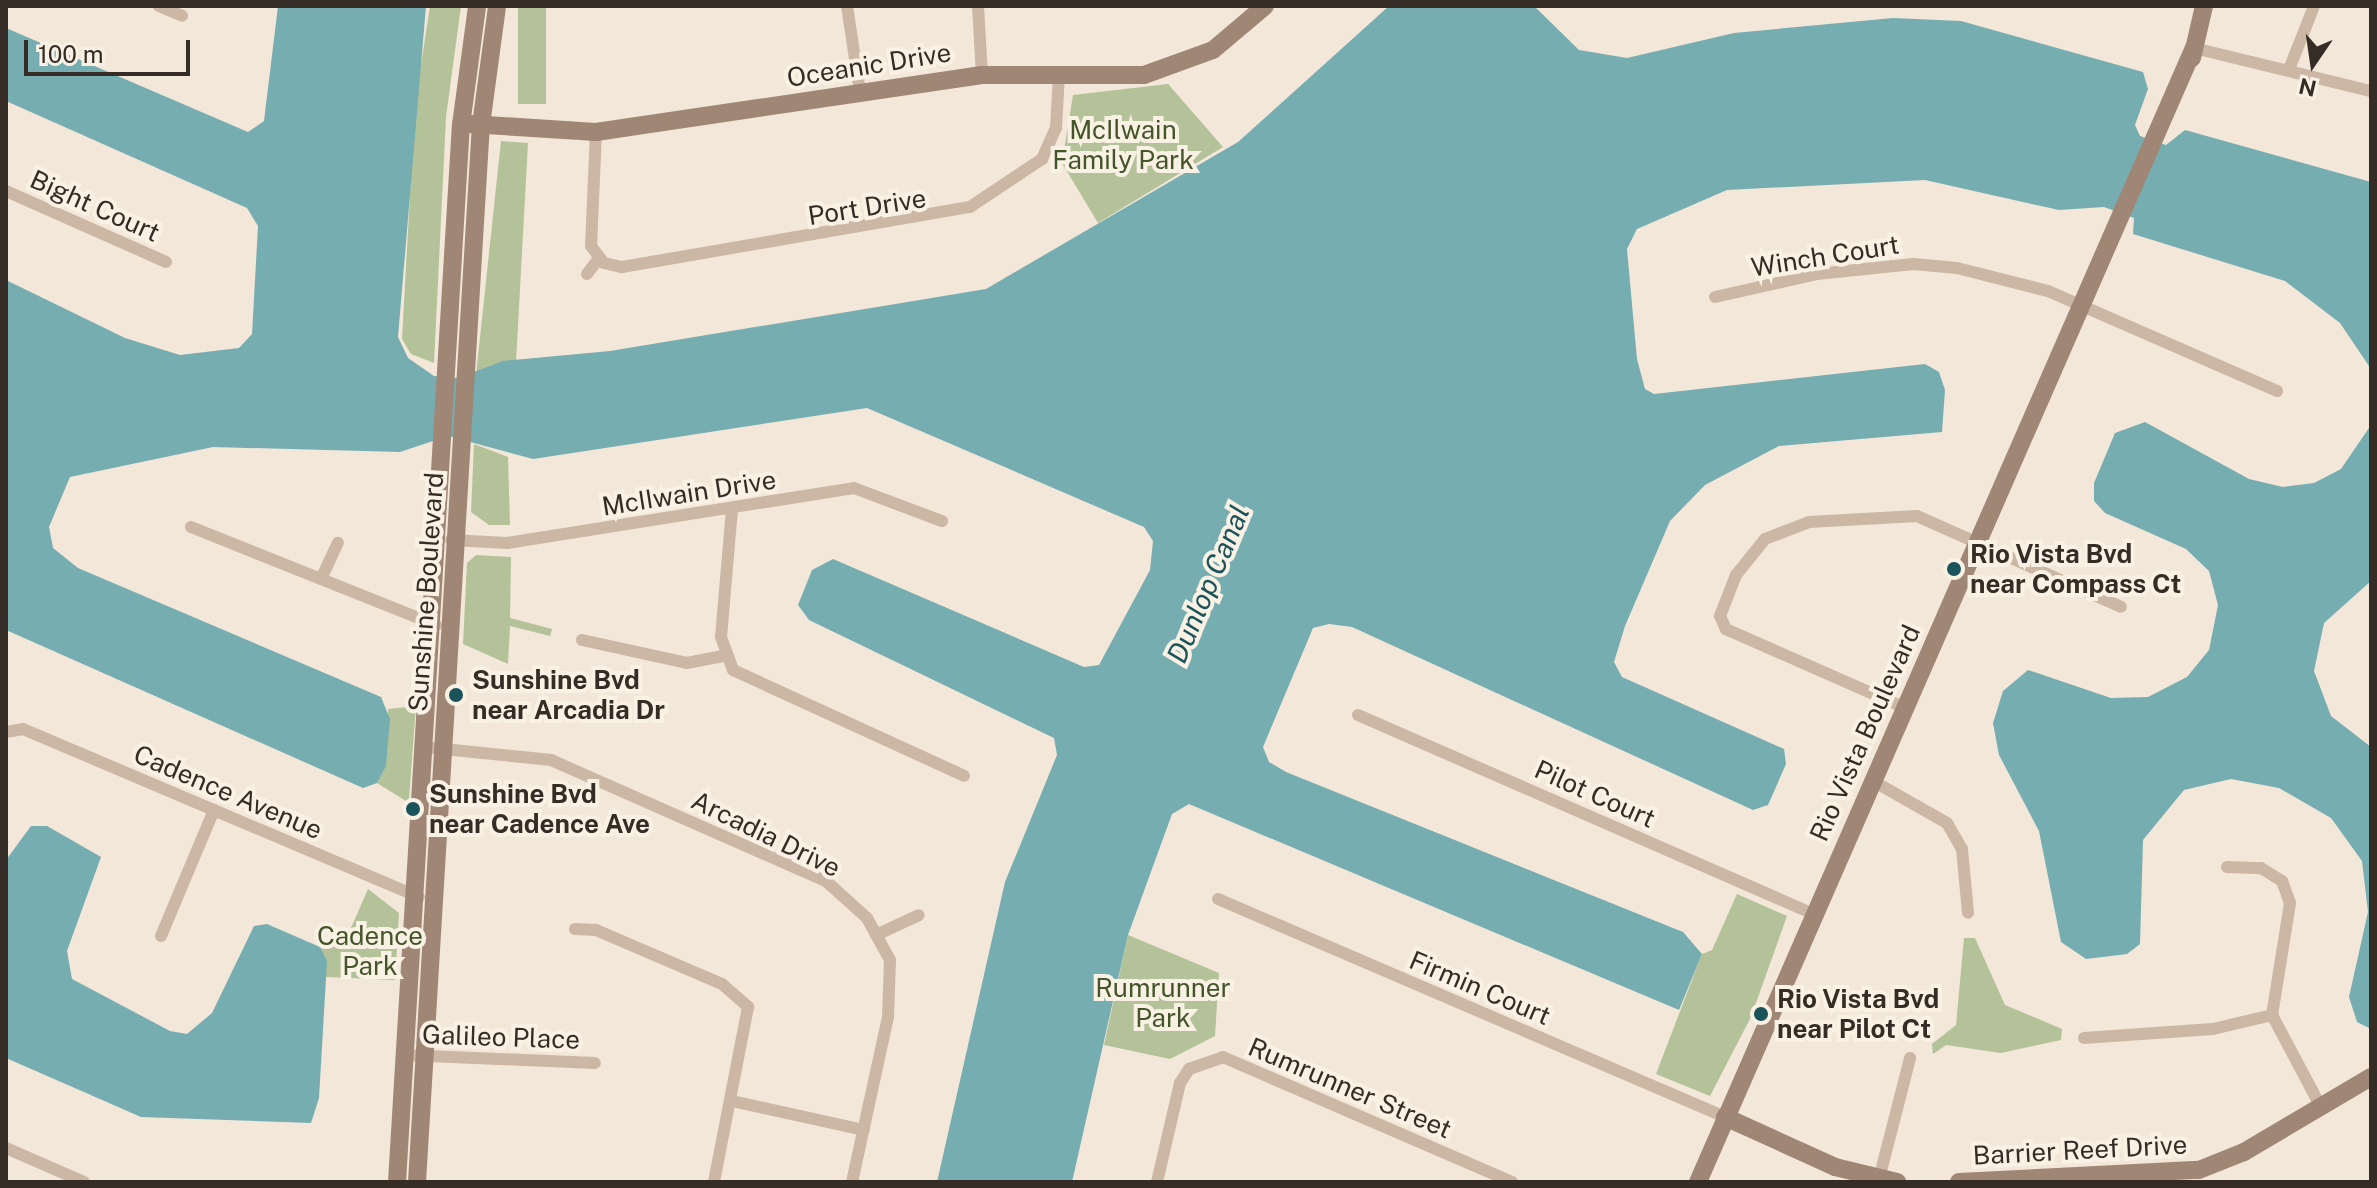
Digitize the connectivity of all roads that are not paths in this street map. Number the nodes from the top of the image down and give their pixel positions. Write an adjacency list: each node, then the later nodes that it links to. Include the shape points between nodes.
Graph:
1 (159, 6): 9 (street)
2 (477, 6): 16 (street, Sunshine Boulevard)
3 (497, 6): 17 (street, Sunshine Boulevard)
4 (847, 6): 15 (street)
5 (978, 6): 12 (street)
6 (1265, 6): 13 (street, Oceanic Drive, via 1213,50 1180,66 1129,77)
7 (2204, 6): 10 (street, Rio Vista Boulevard)
8 (2314, 6): 11 (street)
9 (182, 16)
10 (2194, 48): 11 (street); 24 (street, Rio Vista Boulevard)
11 (2290, 67): 14 (street)
12 (982, 75): 13 (street, Oceanic Drive); 15 (street, Oceanic Drive)
13 (1059, 75): 20 (street, Port Drive, via 1056,128 1042,159 970,207 912,223 622,267)
14 (2371, 91)
15 (860, 92): 18 (street, Oceanic Drive)
16 (461, 124): 17 (street, Oceanic Drive); 29 (street, Sunshine Boulevard, via 441,450)
17 (481, 125): 18 (street, Oceanic Drive); 29 (street, Sunshine Boulevard, via 461,451)
18 (596, 132): 20 (street, via 590,237)
19 (6, 191): 21 (street, Bight Court)
20 (599, 258): 22 (street)
21 (166, 262)
22 (587, 274)
23 (1715, 297): 24 (street, Winch Court, via 1817,274 1913,264 1957,268)
24 (2081, 305): 25 (street, Winch Court); 30 (street, Rio Vista Boulevard)
25 (2277, 391)
26 (732, 509): 27 (street, McIIwain Drive, via 854,488); 29 (street, McIIwain Drive, via 507,543); 36 (street)
27 (942, 521)
28 (191, 527): 32 (street)
29 (446, 539): 34 (street, Sunshine Boulevard)
30 (1978, 542): 33 (street); 37 (street, Rio Vista Boulevard); 37 (street, via 1902,514 1809,522 1765,539 1736,575 1720,616 1726,629)
31 (338, 543): 32 (street)
32 (321, 579): 34 (street)
33 (2121, 607)
34 (440, 625): 40 (street, Sunshine Boulevard)
35 (582, 640): 36 (street, via 687,663)
36 (724, 656): 41 (street, via 756,685)
37 (1905, 708): 42 (street, Rio Vista Boulevard)
38 (1358, 715): 49 (street, Pilot Court)
39 (6, 732): 43 (street, Cadence Avenue, via 23,729)
40 (433, 748): 45 (street, Sunshine Boulevard); 46 (street, Sunshine Boulevard); 52 (street, Arcadia Drive, via 551,760 827,882)
41 (964, 776)
42 (1873, 781): 48 (street, via 1947,823 1962,849); 49 (street, Rio Vista Boulevard)
43 (214, 810): 45 (street, Cadence Avenue); 53 (street)
44 (2227, 867): 54 (street, via 2261,868 2282,881 2290,903 2271,986)
45 (414, 897): 46 (street, Cadence Avenue); 56 (street, Sunshine Boulevard)
46 (434, 898): 57 (street, Sunshine Boulevard)
47 (1218, 899): 63 (street, Firmin Court)
48 (1968, 913)
49 (1814, 914): 63 (street, Rio Vista Boulevard)
50 (919, 915): 52 (street)
51 (575, 929): 61 (street, via 596,930 736,994 748,1007)
52 (876, 935): 64 (street, Arcadia Drive, via 890,960 888,1017)
53 (161, 936)
54 (2272, 1015): 55 (street, via 2213,1029); 62 (street)
55 (2084, 1038)
56 (405, 1055): 57 (street, Galileo Place); 69 (street, Sunshine Boulevard)
57 (425, 1056): 59 (street, Galileo Place); 70 (street, Sunshine Boulevard)
58 (1910, 1058): 66 (street)
59 (595, 1063)
60 (2371, 1077): 62 (street, Barrier Reef Drive)
61 (732, 1101): 64 (street); 71 (street)
62 (2321, 1107): 67 (street, Barrier Reef Drive, via 2199,1170)
63 (1725, 1117): 66 (street); 75 (street, Rio Vista Boulevard)
64 (864, 1130): 72 (street, Arcadia Drive)
65 (6, 1148): 68 (street)
66 (1888, 1180)
67 (2006, 1181): 76 (street, Barrier Reef Drive)
68 (84, 1182)
69 (397, 1182)
70 (417, 1182)
71 (714, 1182)
72 (852, 1182)
73 (1157, 1182): 74 (street, Rumrunner Street, via 1180,1083 1189,1069 1223,1057)
74 (1512, 1182)
75 (1698, 1182)
76 (1959, 1182)

